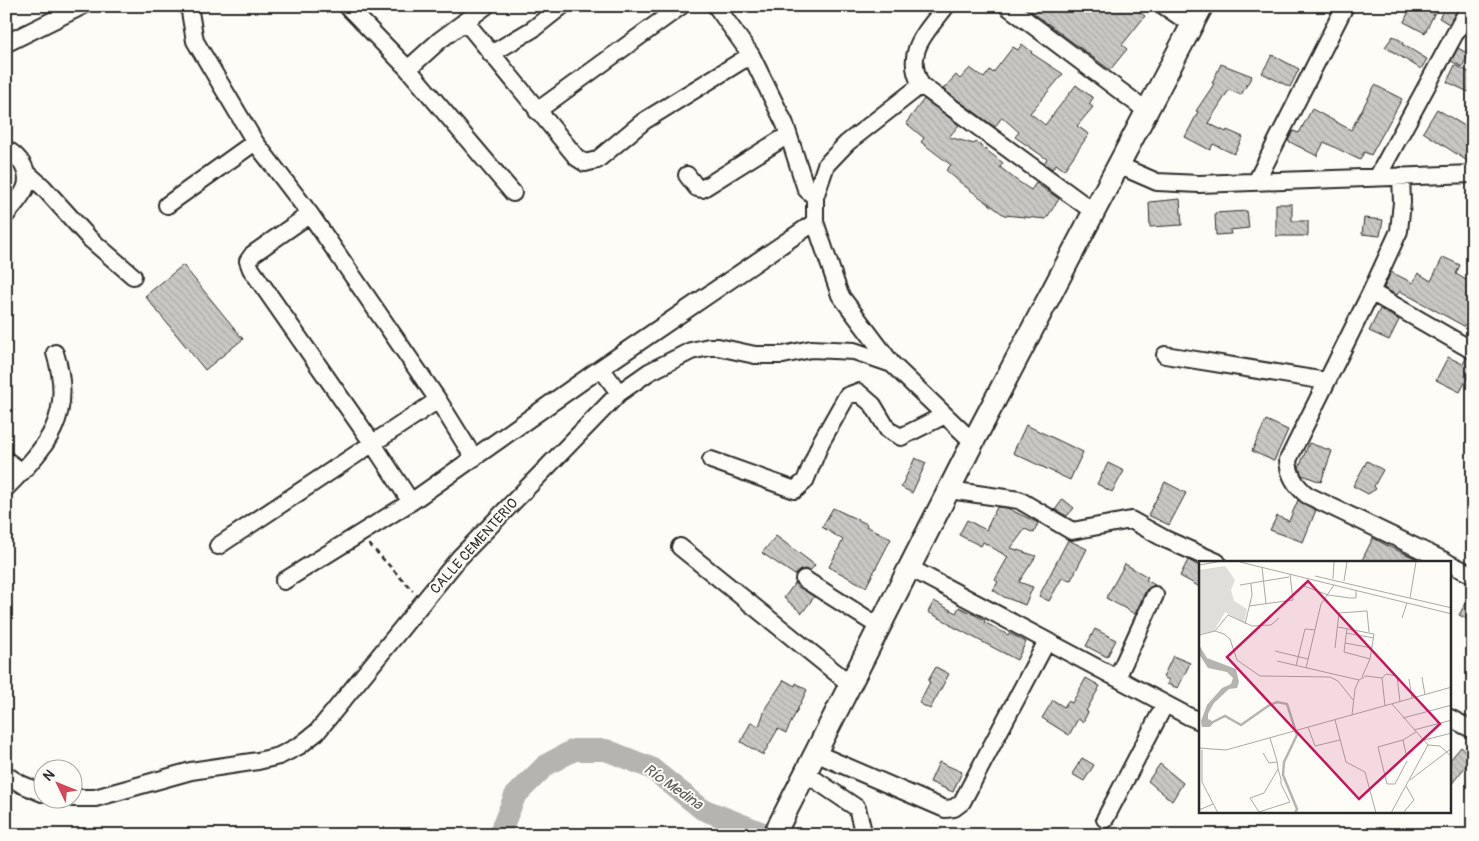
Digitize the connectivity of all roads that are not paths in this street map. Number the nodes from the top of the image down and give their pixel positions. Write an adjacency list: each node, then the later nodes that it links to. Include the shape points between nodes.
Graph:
1 (82, 6): 16 (street)
2 (189, 6): 24 (street, via 195,41)
3 (347, 6): 19 (street)
4 (486, 6): 14 (street)
5 (562, 6): 17 (street, via 533,29)
6 (682, 6): 21 (street)
7 (716, 6): 18 (street)
8 (946, 6): 20 (street, via 915,52 914,69)
9 (1007, 6): 22 (street)
10 (1164, 6): 15 (street)
11 (1202, 6): 15 (main road)
12 (1345, 6): 32 (street)
13 (1470, 6): 30 (street)
14 (466, 22): 17 (street); 19 (street)
15 (1192, 26): 22 (main road)
16 (9, 42)
17 (491, 54): 21 (street)
18 (752, 55): 21 (street, via 644,121 597,160 585,164); 23 (street)
19 (408, 69): 33 (street)
20 (921, 85): 34 (street, via 842,148 826,165); 36 (street)
21 (538, 111)
22 (1147, 111): 26 (main road)
23 (788, 135): 29 (street, via 702,189 697,188); 34 (street, via 806,189)
24 (255, 142): 35 (street); 37 (street)
25 (6, 149): 27 (street, via 19,158)
26 (1118, 166): 32 (street, via 1157,182); 36 (main road)
27 (26, 172): 38 (street, via 25,188); 40 (street, via 90,239)
28 (1473, 174): 31 (street)
29 (687, 175)
30 (1378, 176): 31 (street); 32 (street)
31 (1401, 176): 41 (street, via 1399,230)
32 (1256, 182)
33 (513, 193)
34 (815, 197): 39 (street)
35 (167, 205)
36 (1094, 212): 51 (main road)
37 (310, 214): 49 (street); 52 (street, via 253,254 248,261)
38 (6, 215)
39 (815, 222): 45 (street, via 840,295); 46 (street)
40 (133, 276)
41 (1371, 292): 42 (street); 47 (street)
42 (1470, 349)
43 (55, 353): 56 (street, via 62,373 60,414 52,434)
44 (1165, 355): 47 (street)
45 (892, 364): 48 (street, CALLE CEMENTERIO, via 854,351 811,349 783,355 755,355 709,347 691,351 649,372); 50 (street)
46 (601, 368): 48 (street); 53 (street)
47 (1326, 381): 63 (street, via 1288,460 1295,484 1307,495)
48 (619, 393): 82 (street, CALLE CEMENTERIO, via 460,558 317,732 299,746 279,756 191,771 95,798)
49 (438, 400): 52 (street); 53 (street)
50 (945, 415): 51 (street); 55 (street, via 901,437 888,430 873,405 858,392 847,396 820,442 805,481 795,490)
51 (973, 442): 58 (main road)
52 (373, 444): 59 (street); 60 (street)
53 (474, 458): 59 (street)
54 (6, 460): 56 (street)
55 (711, 460)
56 (22, 472): 57 (street)
57 (6, 488)
58 (949, 490): 62 (street, via 1019,500 1072,531 1131,520); 65 (main road)
59 (411, 502): 68 (street)
60 (218, 546)
61 (680, 547): 73 (street)
62 (1215, 561)
63 (1444, 561)
64 (1452, 565): 66 (street)
65 (910, 568): 70 (main road); 71 (street)
66 (1473, 575)
67 (804, 579): 70 (street)
68 (284, 581)
69 (1155, 595): 72 (street)
70 (880, 627): 73 (main road)
71 (1047, 641): 72 (street); 78 (street, via 962,802 954,808 945,809)
72 (1117, 678): 74 (street)
73 (850, 684): 78 (main road)
74 (1165, 704): 76 (street); 83 (street)
75 (1452, 719): 77 (street)
76 (1199, 721)
77 (1473, 730)
78 (815, 753): 79 (main road)
79 (805, 773): 84 (main road); 85 (street, via 856,808)
80 (6, 775): 81 (street)
81 (32, 789)
82 (82, 798)
83 (1105, 818)
84 (774, 835)
85 (864, 835)

